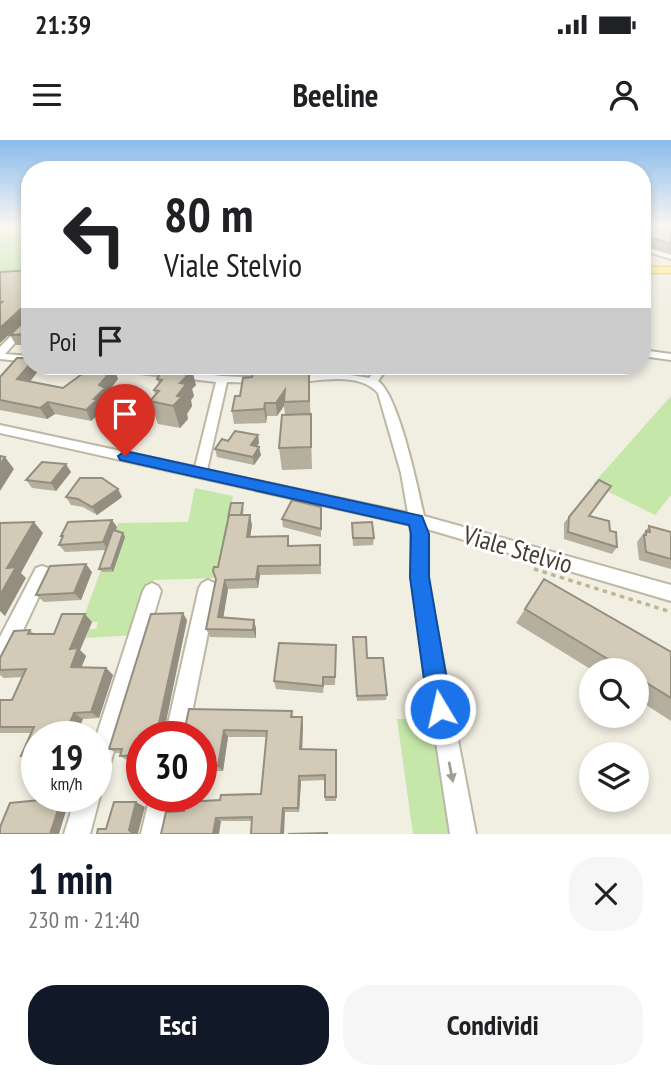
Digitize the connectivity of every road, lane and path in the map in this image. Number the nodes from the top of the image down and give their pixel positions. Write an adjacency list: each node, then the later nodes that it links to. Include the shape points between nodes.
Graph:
1 (651, 270): 2 (main road)
2 (671, 270)
3 (21, 330): 4 (street)
4 (0, 354): 7 (street)
5 (651, 354): 6 (street)
6 (671, 357)
7 (21, 358)
8 (186, 375): 11 (street)
9 (325, 375): 12 (street)
10 (377, 375): 13 (street)
11 (222, 379): 12 (street); 15 (street)
12 (326, 379): 13 (street)
13 (373, 380): 16 (street, via 383,392 395,430)
14 (0, 429): 15 (street, Viale Stelvio)
15 (200, 472): 16 (street, Viale Stelvio)
16 (416, 520): 21 (street, Viale Stelvio); 30 (street, one-way to 30, via 419,577)
17 (531, 568): 22 (path)
18 (42, 573): 23 (street)
19 (208, 588): 25 (street)
20 (152, 591): 24 (street)
21 (671, 593)
22 (671, 612)
23 (0, 657)
24 (112, 721)
25 (179, 721)
26 (83, 812): 28 (street)
27 (159, 812): 29 (street)
28 (77, 834)
29 (154, 834)
30 (463, 834)

